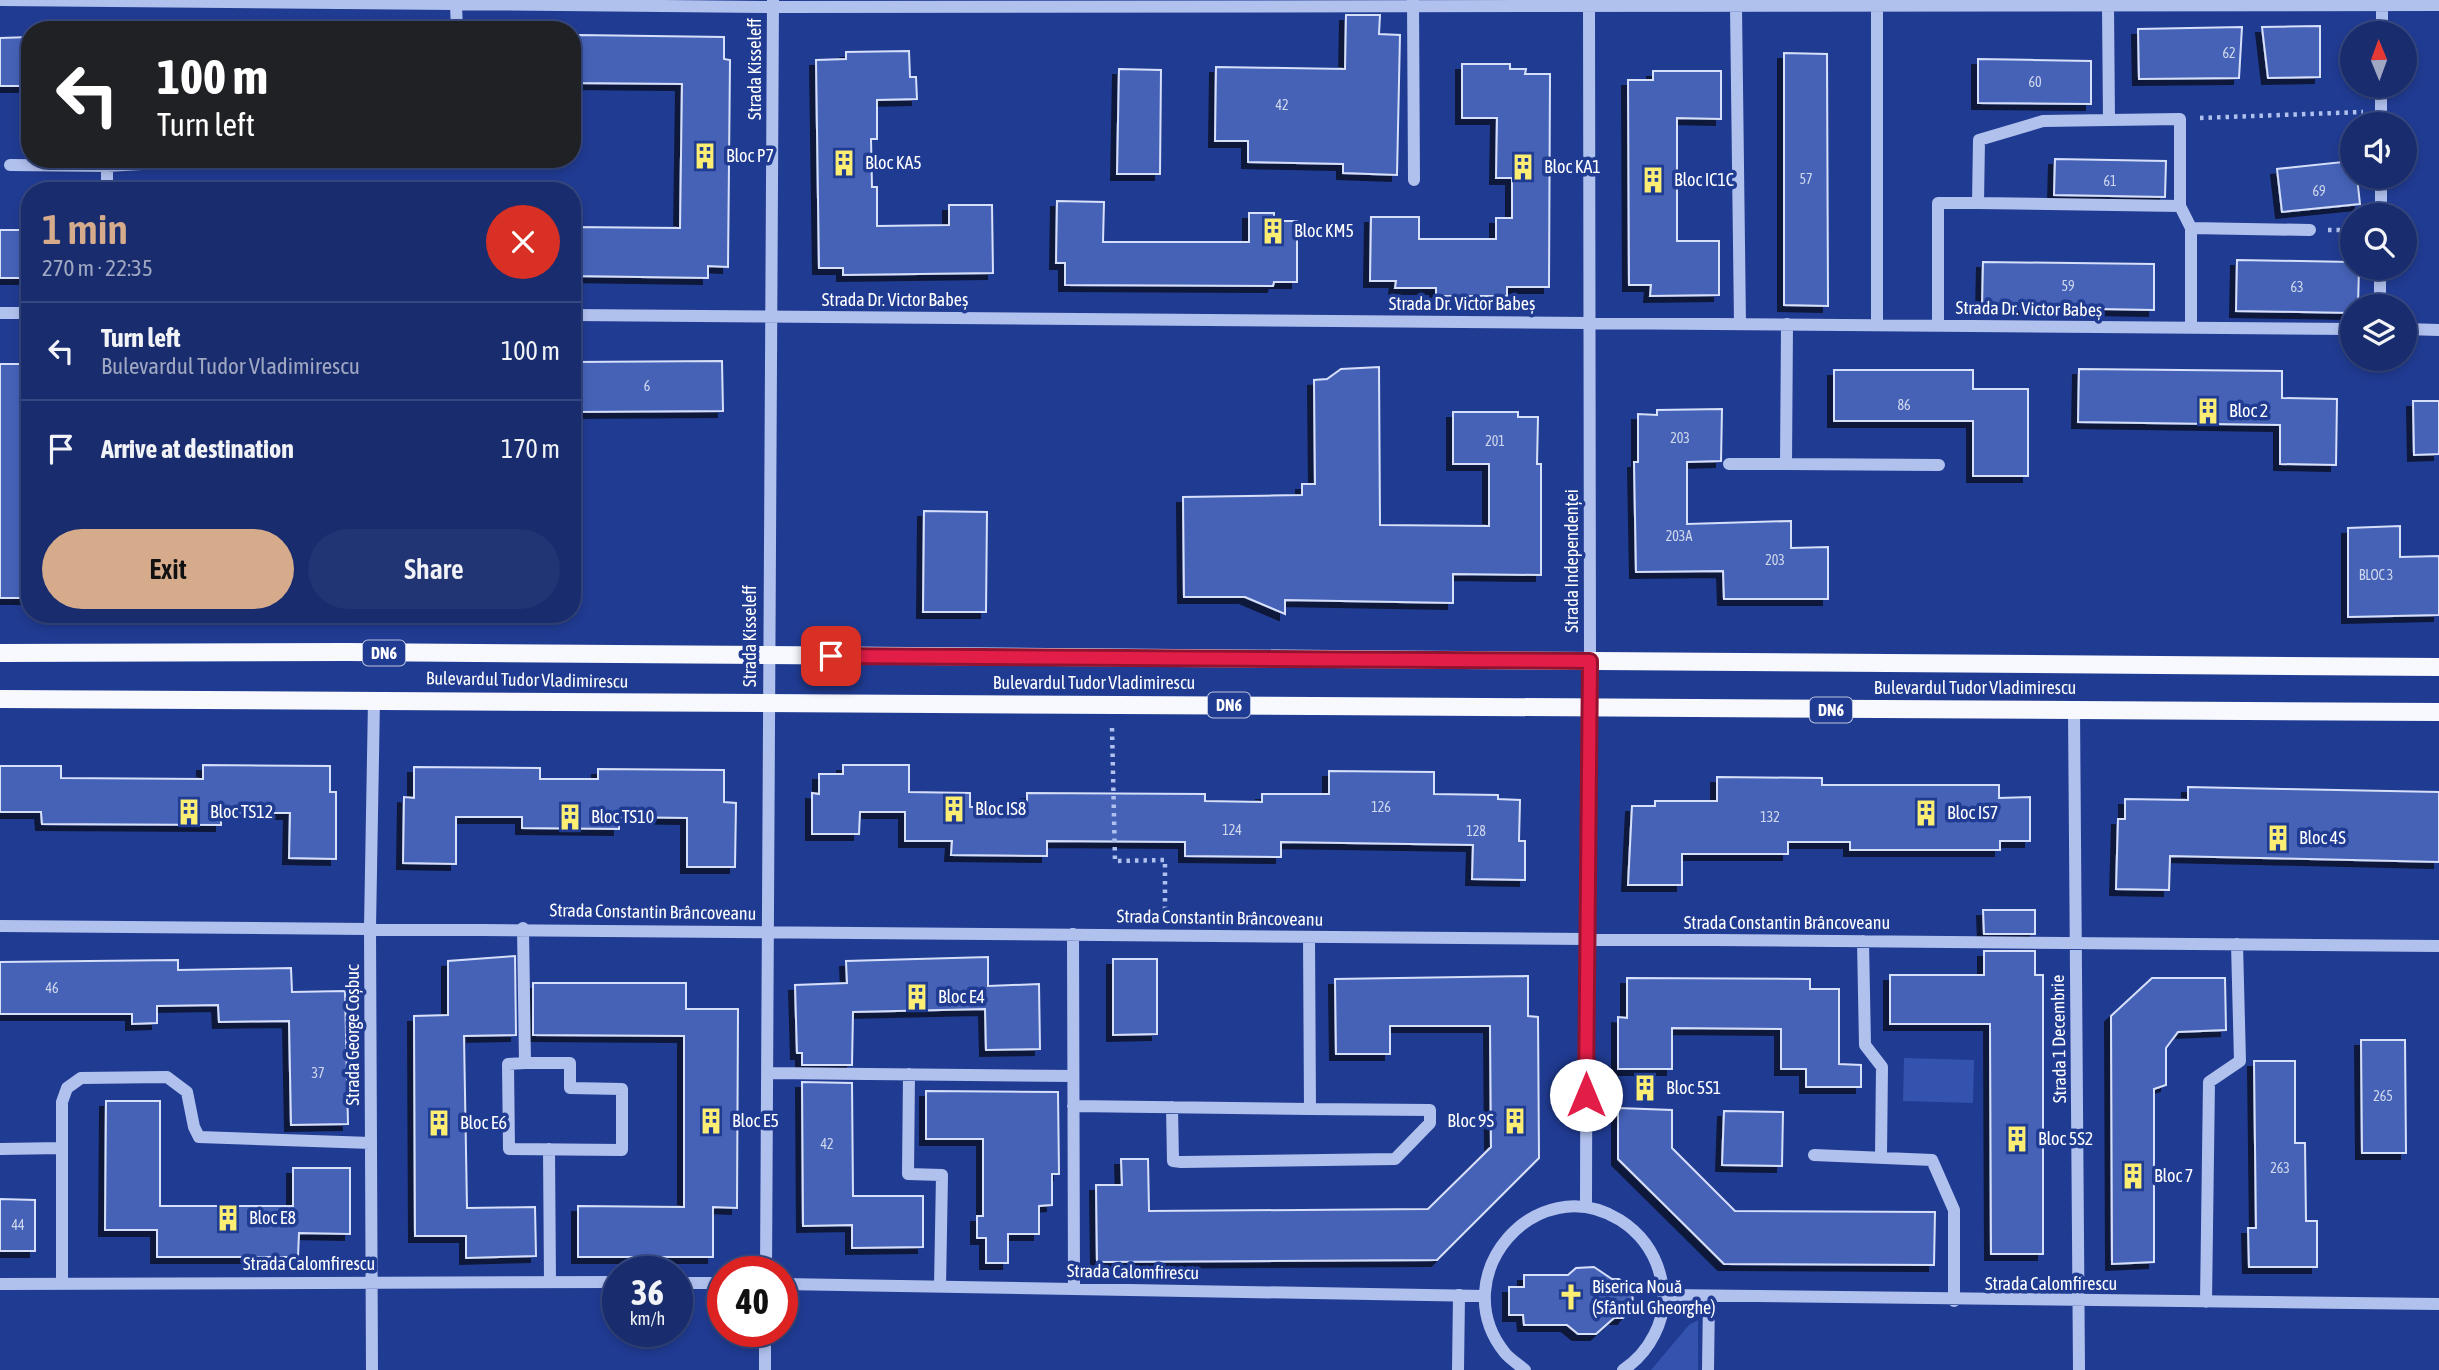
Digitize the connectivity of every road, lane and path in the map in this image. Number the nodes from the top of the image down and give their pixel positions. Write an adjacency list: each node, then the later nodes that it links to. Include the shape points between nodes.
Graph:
1 (0, 0): 8 (street)
2 (2135, 3): 3 (street); 11 (street)
3 (2217, 3): 9 (street)
4 (773, 4): 5 (street); 8 (street); 29 (street, Strada Kisseleff)
5 (1298, 4): 6 (street)
6 (1413, 4): 7 (street); 21 (street)
7 (1589, 4): 12 (street); 30 (street, Strada Independenței)
8 (456, 5): 14 (street)
9 (2382, 5): 10 (street); 15 (street)
10 (2439, 5)
11 (2108, 6): 13 (street); 18 (street)
12 (1736, 7): 13 (street); 31 (street)
13 (1877, 7): 33 (street)
14 (457, 21)
15 (2382, 21)
16 (2340, 118): 17 (path)
17 (2180, 119): 18 (street); 23 (street)
18 (2109, 120): 22 (street, via 2043,121 1979,140)
19 (10, 165): 20 (street)
20 (21, 165)
21 (1414, 180)
22 (1978, 203): 23 (street); 34 (street, via 1938,204)
23 (2180, 206): 24 (street)
24 (2191, 228): 25 (street); 35 (street)
25 (2310, 230)
26 (0, 313): 27 (street)
27 (21, 313)
28 (581, 316): 29 (street, Strada Dr. Victor Babeș)
29 (772, 316): 30 (street, Strada Dr. Victor Babeș); 43 (street, Strada Kisseleff)
30 (1588, 322): 31 (street, Strada Dr. Victor Babeș); 44 (street, Strada Independenței)
31 (1740, 324): 32 (street, Strada Dr. Victor Babeș)
32 (1787, 324): 33 (street, Strada Dr. Victor Babeș); 40 (street)
33 (1877, 324): 34 (street, Strada Dr. Victor Babeș)
34 (1938, 325): 35 (street, Strada Dr. Victor Babeș)
35 (2191, 328): 36 (street, Strada Dr. Victor Babeș)
36 (2340, 329)
37 (2417, 330): 38 (street)
38 (2439, 330)
39 (1730, 464): 40 (street)
40 (1786, 464): 41 (street)
41 (1939, 465)
42 (0, 653): 43 (main road, Bulevardul Tudor Vladimirescu / DN6)
43 (768, 656): 44 (main road, Bulevardul Tudor Vladimirescu / DN6); 48 (street, Strada Kisseleff)
44 (1590, 661): 45 (main road, Bulevardul Tudor Vladimirescu / DN6); 51 (street, Strada Independenței)
45 (2439, 667)
46 (0, 699): 47 (main road, Bulevardul Tudor Vladimirescu / DN6)
47 (374, 700): 48 (main road, Bulevardul Tudor Vladimirescu / DN6); 54 (street, Strada George Coșbuc)
48 (767, 703): 49 (main road, Bulevardul Tudor Vladimirescu / DN6); 56 (street, Strada Kisseleff)
49 (1112, 704): 51 (main road, Bulevardul Tudor Vladimirescu / DN6); 58 (path, via 1115,861 1165,860)
50 (2074, 709): 51 (main road, Bulevardul Tudor Vladimirescu / DN6); 52 (main road, Bulevardul Tudor Vladimirescu / DN6); 62 (street, Strada 1 Decembrie)
51 (1588, 710): 60 (street, Strada Independenței)
52 (2439, 712)
53 (0, 926): 54 (street, Strada Constantin Brâncoveanu)
54 (370, 928): 55 (street, Strada Constantin Brâncoveanu); 72 (street, Strada George Coșbuc)
55 (523, 928): 56 (street, Strada Constantin Brâncoveanu); 65 (street)
56 (769, 931): 57 (street, Strada Constantin Brâncoveanu); 66 (street, Strada Kisseleff)
57 (1073, 934): 58 (street, Strada Constantin Brâncoveanu); 68 (street)
58 (1165, 935): 59 (street, Strada Constantin Brâncoveanu)
59 (1309, 937): 60 (street, Strada Constantin Brâncoveanu); 71 (street)
60 (1585, 940): 61 (street, Strada Constantin Brâncoveanu); 78 (street, Strada Independenței)
61 (1863, 941): 62 (street, Strada Constantin Brâncoveanu); 77 (street, via 1865,1045 1882,1067)
62 (2075, 943): 63 (street, Strada Constantin Brâncoveanu); 93 (street, Strada 1 Decembrie)
63 (2237, 944): 64 (street, Strada Constantin Brâncoveanu); 94 (street, via 2240,1061 2209,1082)
64 (2439, 946)
65 (525, 1063): 75 (street, via 508,1064 509,1149); 75 (street, via 570,1063 570,1088 622,1088 622,1150)
66 (768, 1073): 67 (street); 79 (street, Strada Kisseleff)
67 (909, 1074): 68 (street); 86 (street, via 908,1174 942,1175)
68 (1073, 1076): 69 (street)
69 (1073, 1106): 70 (street); 87 (street)
70 (1172, 1107): 71 (street); 71 (street, via 1173,1161 1181,1162 1395,1159 1430,1123 1430,1110)
71 (1310, 1109)
72 (371, 1143): 74 (street, via 199,1137 187,1092 166,1077 81,1078 67,1088 62,1102); 80 (street, Strada George Coșbuc)
73 (0, 1149): 74 (street)
74 (62, 1149): 83 (street)
75 (549, 1149): 81 (street)
76 (1814, 1154): 77 (street)
77 (1881, 1156): 92 (street, via 1931,1160 1954,1210)
78 (1586, 1207): 89 (street, via 1555,1208 1527,1219 1504,1240 1489,1266); 90 (street, via 1610,1214 1632,1228 1649,1247 1660,1270)
79 (766, 1256)
80 (371, 1281): 81 (street, Strada Calomfirescu); 83 (street, Strada Calomfirescu); 97 (street, Strada George Coșbuc)
81 (550, 1281): 82 (street, Strada Calomfirescu)
82 (602, 1282)
83 (62, 1283): 84 (street, Strada Calomfirescu)
84 (0, 1284)
85 (798, 1284): 86 (street, Strada Calomfirescu)
86 (940, 1287): 87 (street, Strada Calomfirescu)
87 (1074, 1288): 88 (street, Strada Calomfirescu)
88 (1459, 1295): 89 (street, Strada Calomfirescu); 99 (street)
89 (1484, 1296): 100 (street, via 1489,1326 1505,1353)
90 (1664, 1296): 91 (street, Strada Calomfirescu); 101 (street, via 1650,1343)
91 (1709, 1297): 92 (street, Strada Calomfirescu); 102 (street)
92 (1954, 1301): 93 (street, Strada Calomfirescu)
93 (2079, 1302): 94 (street, Strada Calomfirescu); 103 (street, Strada 1 Decembrie)
94 (2206, 1302): 95 (street, Strada Calomfirescu)
95 (2439, 1304)
96 (765, 1347): 98 (street)
97 (372, 1370)
98 (765, 1370)
99 (1458, 1370)
100 (1525, 1370)
101 (1623, 1370)
102 (1708, 1370)
103 (2079, 1370)

